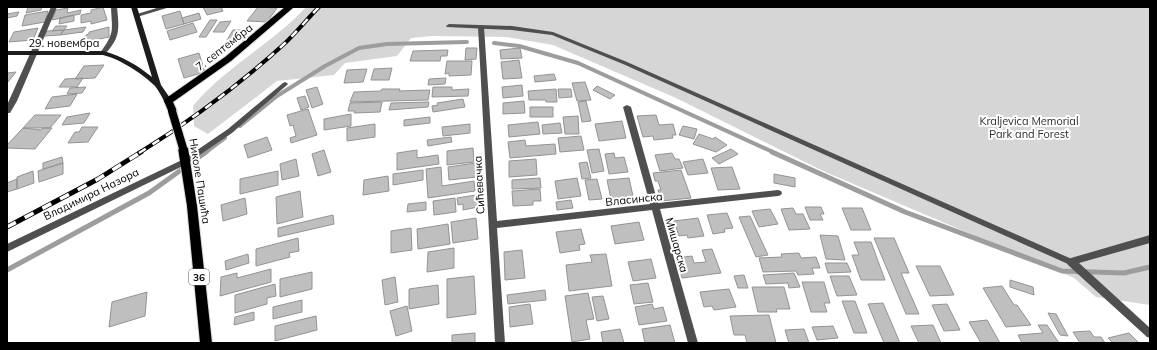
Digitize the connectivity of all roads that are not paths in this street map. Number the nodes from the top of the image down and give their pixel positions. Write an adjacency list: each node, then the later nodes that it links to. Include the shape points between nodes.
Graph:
1 (54, 7): 10 (street)
2 (114, 7): 11 (street, via 116,35)
3 (134, 7): 6 (street, Николе Пашића)
4 (167, 7): 6 (street)
5 (290, 7): 14 (main road, 7. септембра, via 228,59)
6 (137, 15): 13 (street, Николе Пашића)
7 (449, 26): 8 (lane)
8 (482, 27): 20 (street, Сићевачка); 23 (lane, via 553,34)
9 (7, 53): 10 (street, 29. новембра)
10 (34, 53): 11 (street, 29. новембра); 16 (street)
11 (103, 53): 13 (street, 29. новембра, via 120,57)
12 (285, 84): 17 (lane)
13 (158, 85): 14 (street, Николе Пашића)
14 (168, 101): 17 (main road, Николе Пашића / 36, bridge)
15 (627, 107): 19 (street, Мишарска)
16 (7, 111)
17 (186, 164): 22 (street, Владимира Назора); 25 (main road, Николе Пашића / 36)
18 (778, 193): 19 (street, Власинска)
19 (655, 208): 20 (street, Власинска); 27 (street, Мишарска)
20 (493, 225): 26 (street, Сићевачка)
21 (1150, 239): 23 (street)
22 (7, 248)
23 (1071, 262): 24 (street)
24 (1150, 334)
25 (206, 343)
26 (500, 343)
27 (693, 343)

